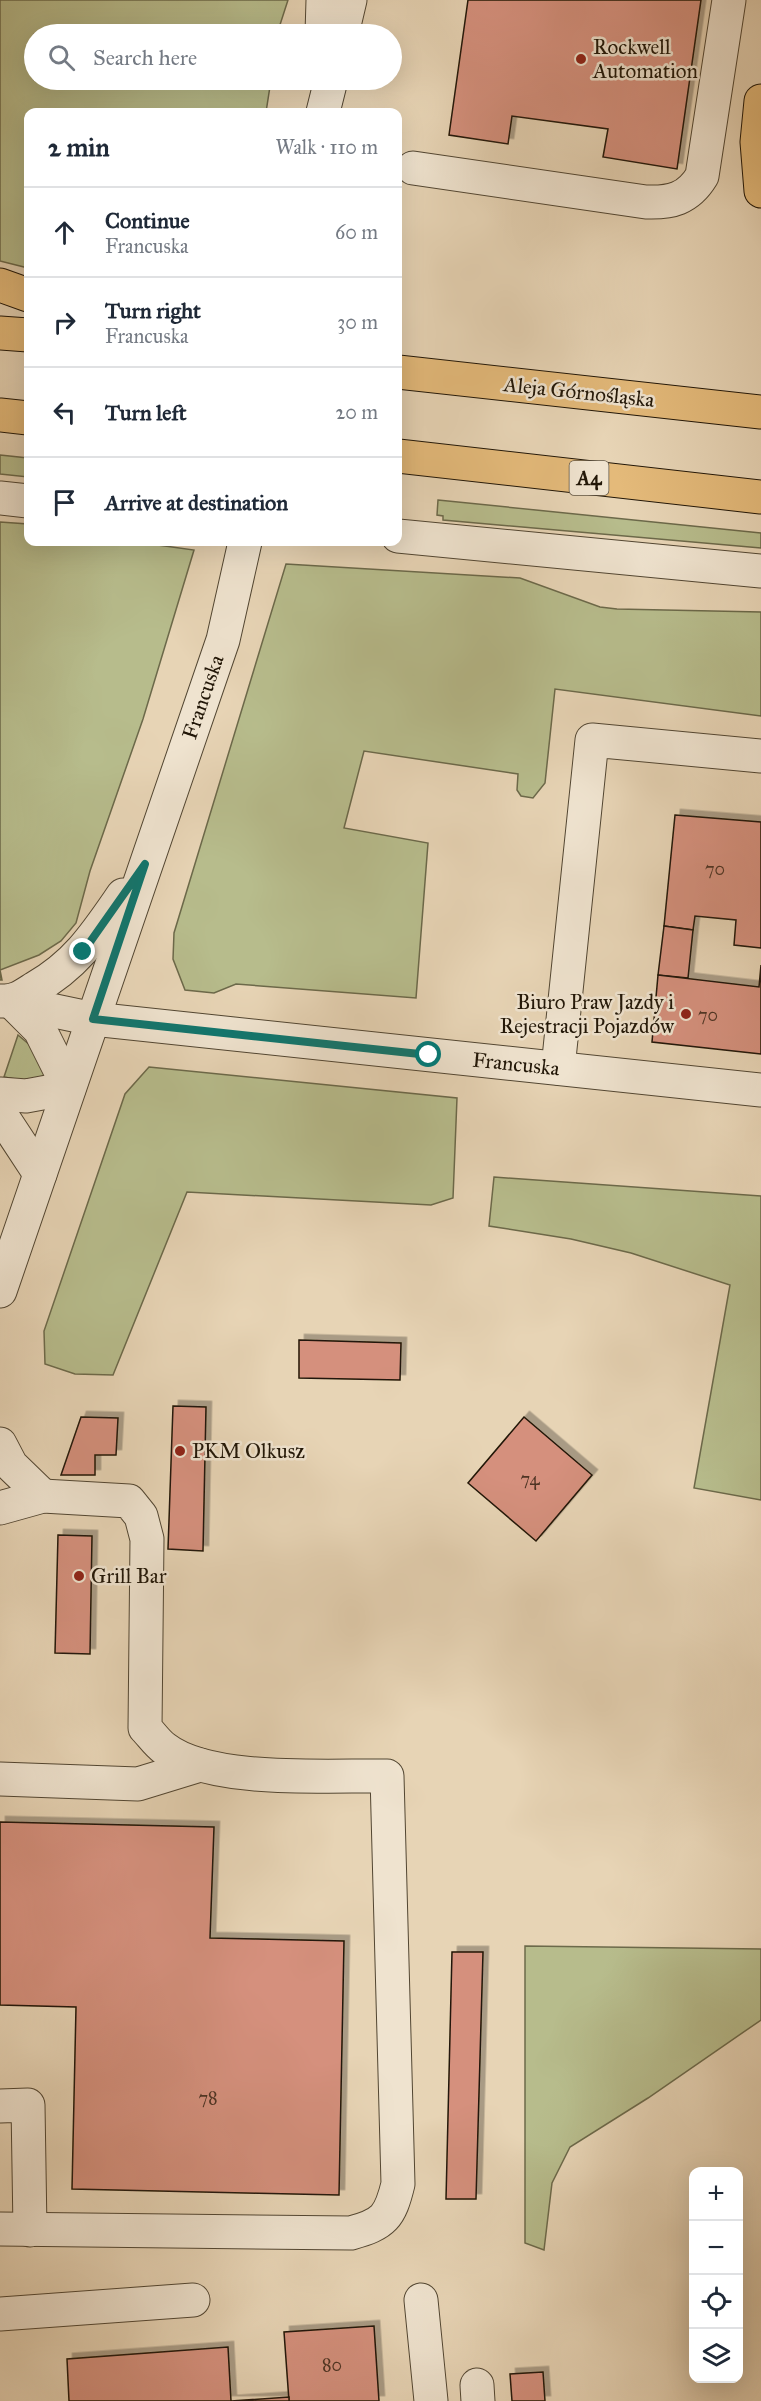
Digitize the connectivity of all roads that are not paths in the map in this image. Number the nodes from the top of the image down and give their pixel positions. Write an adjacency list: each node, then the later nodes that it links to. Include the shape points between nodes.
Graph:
1 (323, 0): 4 (street)
2 (350, 0): 5 (street)
3 (729, 0): 11 (street, via 702,176 695,188 681,198 646,202)
4 (322, 24)
5 (344, 24)
6 (321, 90): 9 (street)
7 (328, 90): 10 (street)
8 (761, 101): 12 (highway, via 757,142)
9 (321, 108)
10 (322, 108)
11 (413, 168)
12 (761, 191)
13 (0, 285): 14 (highway)
14 (24, 294)
15 (0, 333): 16 (highway)
16 (24, 335)
17 (402, 372): 18 (highway, Aleja Górnośląska)
18 (761, 412)
19 (0, 415): 20 (highway)
20 (24, 418)
21 (407, 457): 22 (highway, A4)
22 (761, 497)
23 (0, 498): 24 (street)
24 (24, 501)
25 (408, 538): 27 (street)
26 (244, 546): 29 (street, Francuska, via 223,640)
27 (761, 571)
28 (761, 756): 32 (street, via 592,740)
29 (145, 864): 30 (street, via 83,952 60,974); 31 (street, Francuska)
30 (6, 1001): 31 (street); 33 (street, via 40,1030)
31 (93, 1019): 32 (street, Francuska); 33 (street, Francuska)
32 (558, 1068): 34 (street, Francuska)
33 (69, 1088): 35 (street, via 26,1096); 37 (street, Francuska)
34 (761, 1090)
35 (0, 1094)
36 (0, 1113): 37 (street)
37 (40, 1174): 38 (street, Francuska)
38 (0, 1291)
39 (0, 1444): 40 (street, via 11,1465)
40 (43, 1496): 41 (street); 42 (street, via 129,1501 141,1516 147,1539 145,1728 164,1749)
41 (0, 1508)
42 (200, 1765): 43 (street, via 138,1784); 45 (street, via 240,1773 387,1776 398,2184 392,2211 374,2227 351,2234)
43 (0, 1779)
44 (0, 2106): 45 (street, via 28,2105)
45 (15, 2230)
46 (193, 2300): 48 (street)
47 (421, 2300): 49 (street)
48 (0, 2314)
49 (431, 2401)

